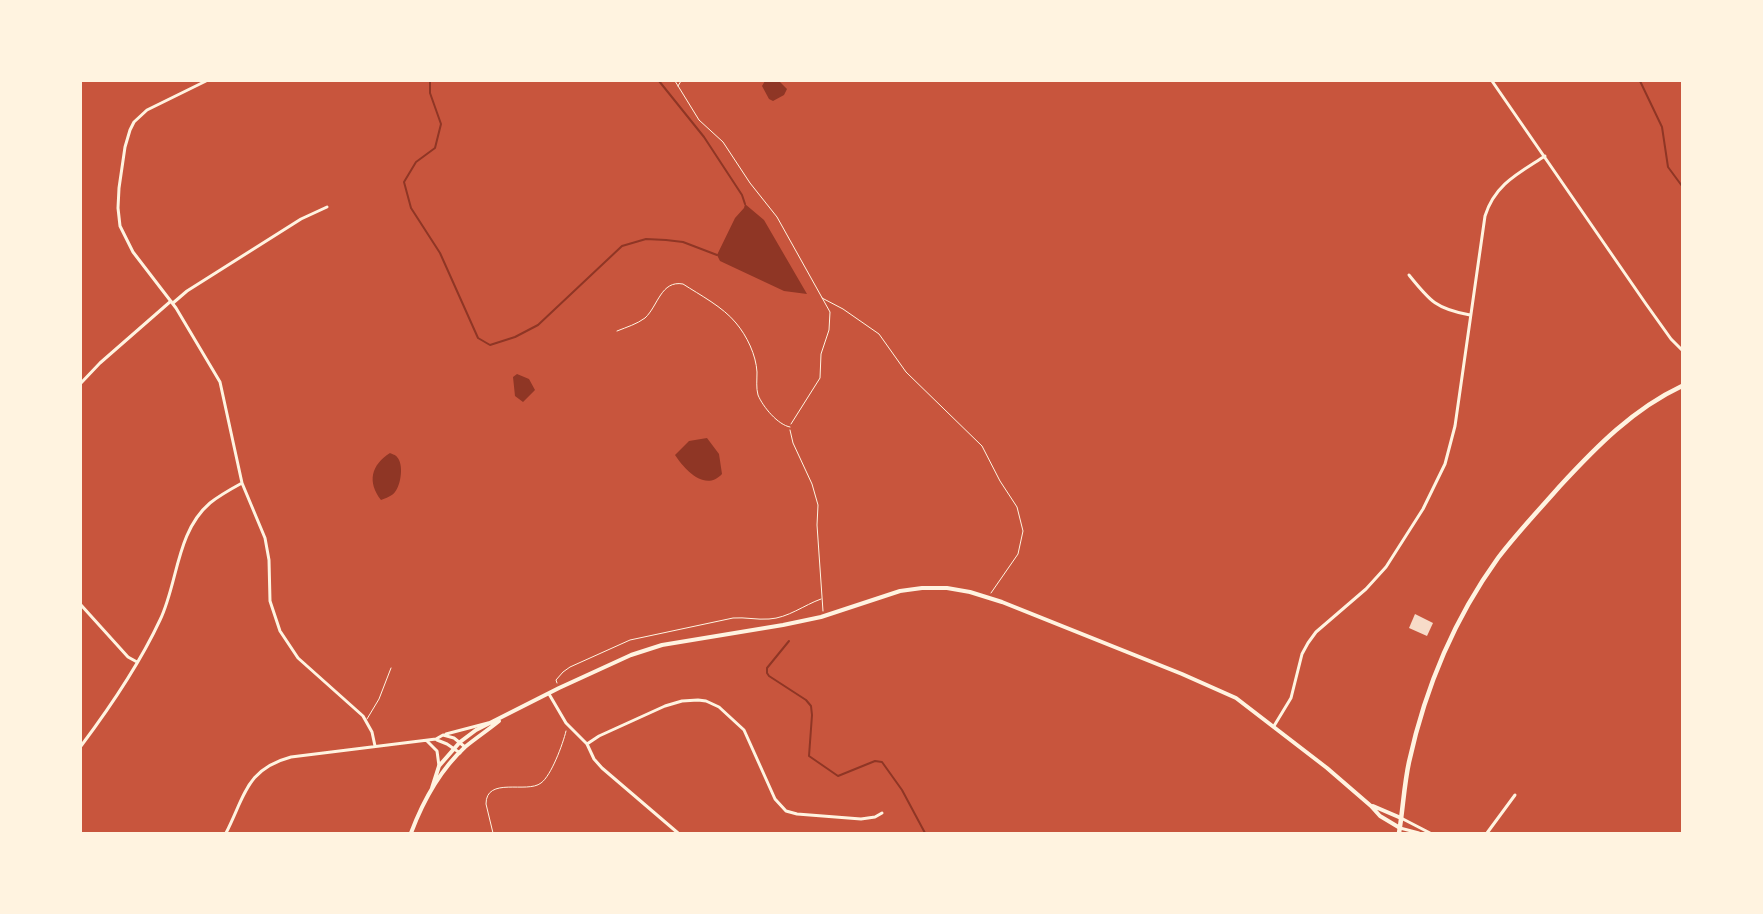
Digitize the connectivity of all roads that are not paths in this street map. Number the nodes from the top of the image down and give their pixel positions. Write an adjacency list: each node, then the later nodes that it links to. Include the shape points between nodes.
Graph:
1 (206, 81): 7 (street, via 140,115 130,130 124,155 118,198 120,226 133,252)
2 (1498, 81): 3 (street)
3 (1494, 83): 4 (street)
4 (1545, 156): 8 (street, via 1503,185 1492,198 1485,216); 10 (street, via 1671,339)
5 (327, 207): 7 (street, via 301,219)
6 (1409, 275): 8 (street, via 1437,305 1451,312)
7 (172, 302): 11 (street); 14 (street, via 220,382)
8 (1470, 315): 22 (street, via 1455,426 1450,450 1438,479 1386,567 1308,642 1291,698)
9 (617, 331): 13 (lane, via 643,320 672,284 683,284 736,322 754,358 761,400 783,425)
10 (1682, 350)
11 (81, 383)
12 (1682, 386): 37 (main road, via 1637,412 1604,439 1514,538 1487,574 1454,631 1426,698 1409,762)
13 (790, 427)
14 (242, 484): 16 (street, via 209,504 194,522 184,544 166,607); 20 (street, via 265,538 270,600 280,631 298,658)
15 (81, 605): 16 (street, via 122,651)
16 (137, 662): 28 (street, via 118,696)
17 (391, 668): 20 (lane, via 374,710)
18 (548, 694): 19 (street); 22 (street, via 648,648 824,616 900,591 947,588 988,598 1218,690 1236,698); 27 (street)
19 (501, 718): 21 (street); 31 (street)
20 (366, 720): 29 (street)
21 (488, 723): 23 (street); 26 (street)
22 (1274, 726): 35 (street)
23 (443, 735): 24 (street); 26 (street)
24 (436, 739): 25 (street); 30 (street)
25 (427, 740): 29 (street); 32 (street, via 436,751)
26 (460, 742): 30 (street); 31 (street)
27 (586, 744): 36 (street, via 665,706 706,700 719,707 744,730 775,798 786,811 861,819); 41 (street, via 602,768)
28 (81, 746)
29 (375, 746): 39 (street, via 291,757 264,768 245,790)
30 (454, 748): 31 (street); 32 (street)
31 (462, 750): 33 (street, via 442,771)
32 (439, 766): 33 (street)
33 (432, 788): 40 (street)
34 (1514, 795): 44 (street)
35 (1371, 806): 37 (street); 38 (street)
36 (882, 813)
37 (1401, 818): 38 (main road); 43 (street)
38 (1399, 830): 42 (street)
39 (226, 833)
40 (411, 833)
41 (678, 833)
42 (1419, 833)
43 (1430, 833)
44 (1487, 833)

